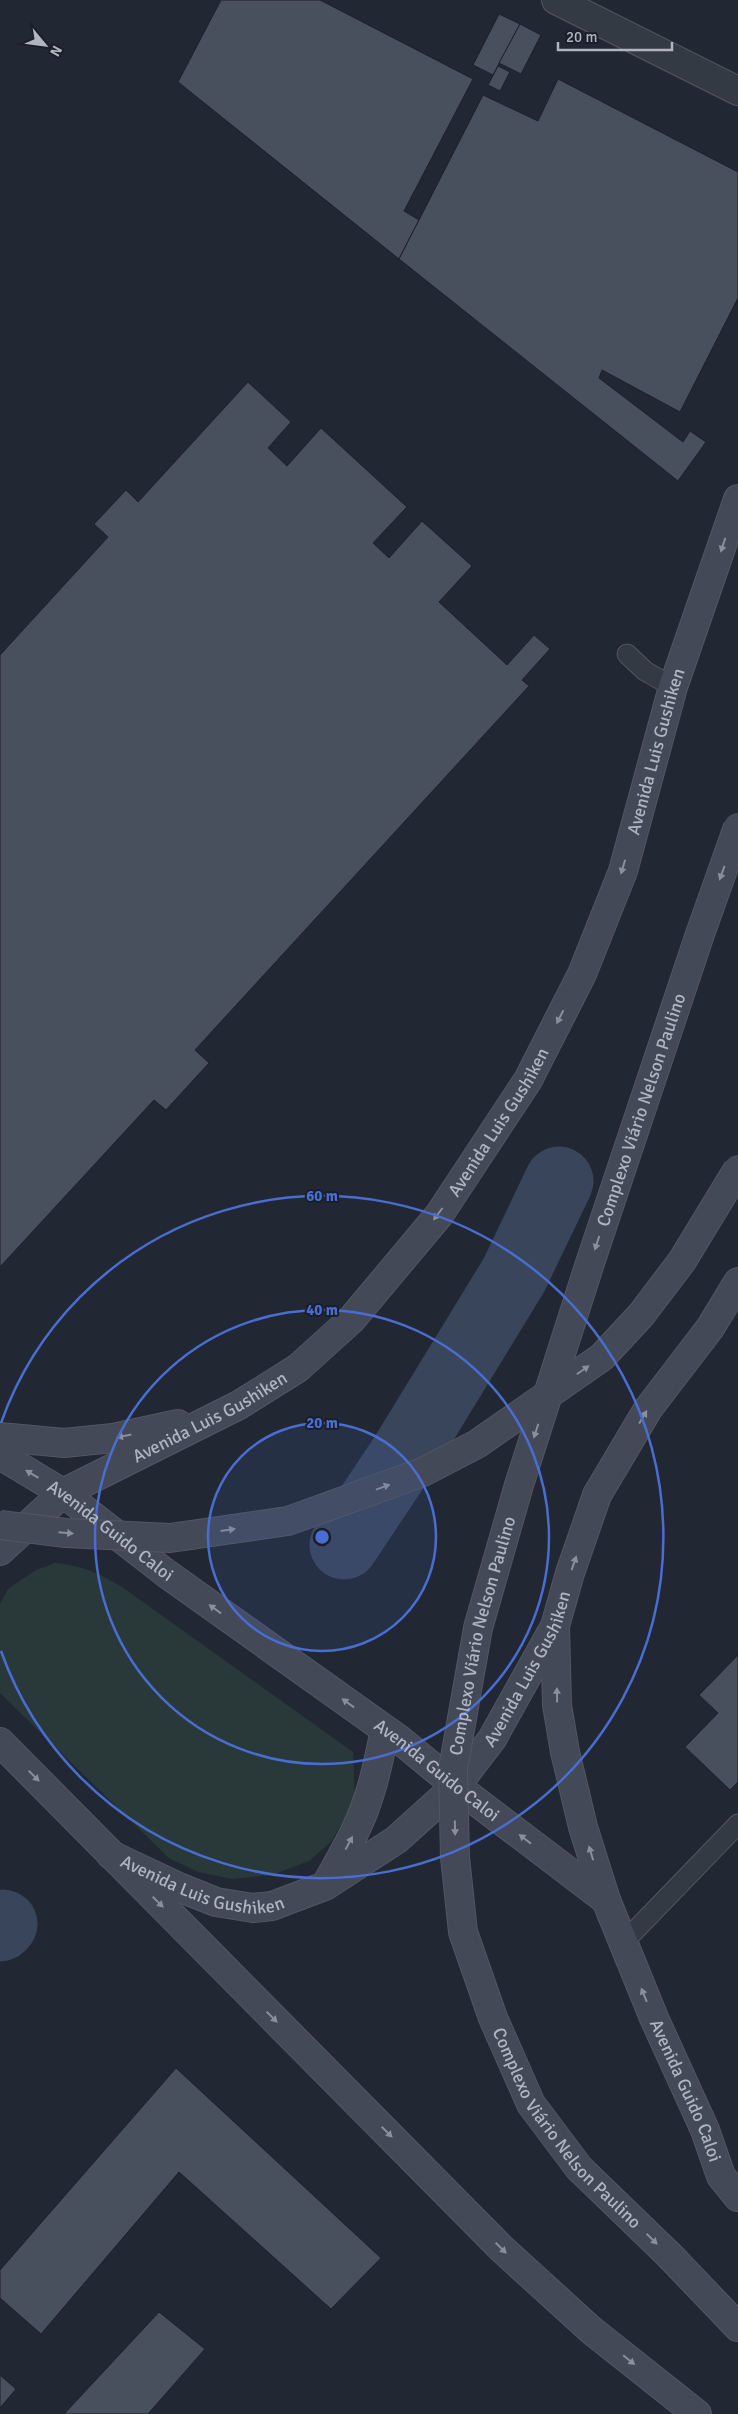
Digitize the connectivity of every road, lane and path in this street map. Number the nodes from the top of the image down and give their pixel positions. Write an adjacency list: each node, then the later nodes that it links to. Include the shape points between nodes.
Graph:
1 (556, 0): 2 (street)
2 (738, 91)
3 (738, 498): 5 (main road, Avenida Luis Gushiken, one-way to 5)
4 (627, 654): 5 (lane, via 644,671)
5 (673, 688): 9 (main road, Avenida Luis Gushiken, one-way to 9, via 623,871 582,974 528,1080 439,1214 351,1320 298,1368)
6 (738, 827): 25 (main road, Complexo Viário Nelson Paulino, one-way to 25, bridge, via 519,1484 478,1628 454,1769 455,1857 463,1932 493,2018 531,2104 579,2168 669,2254)
7 (738, 1169): 13 (main road, one-way to 7, bridge, via 66,1533 170,1538 288,1521 423,1472 477,1444 602,1357 682,1261)
8 (738, 1282): 15 (main road, Avenida Luis Gushiken, one-way to 8, via 597,1494 648,1409 710,1328)
9 (239, 1405): 10 (main road, one-way to 10, via 158,1430 113,1438 64,1443); 12 (main road, Avenida Luis Gushiken)
10 (0, 1437)
11 (0, 1455): 12 (main road, Avenida Guido Caloi, one-way to 11)
12 (64, 1493): 14 (main road, Avenida Luis Gushiken); 16 (main road, Avenida Guido Caloi, one-way to 12, via 167,1574)
13 (0, 1525)
14 (0, 1550)
15 (555, 1626): 18 (main road, Avenida Luis Gushiken, via 492,1739); 22 (main road, one-way to 15, via 583,1827 565,1752 557,1705)
16 (385, 1730): 18 (main road, Avenida Guido Caloi); 21 (main road, one-way to 16, via 356,1830 378,1767)
17 (0, 1742): 20 (main road, one-way to 20)
18 (456, 1786): 21 (main road, Avenida Luis Gushiken, via 396,1840); 22 (main road, Avenida Guido Caloi, one-way to 18)
19 (738, 1824): 23 (lane)
20 (111, 1855): 21 (main road, Avenida Luis Gushiken, via 181,1888 237,1907 272,1906); 26 (main road, one-way to 26, via 501,2248 591,2330)
21 (326, 1886)
22 (606, 1900): 23 (main road, Avenida Guido Caloi)
23 (623, 1943): 24 (main road, Avenida Guido Caloi, one-way to 23, via 654,2018)
24 (732, 2183)
25 (738, 2327)
26 (697, 2414)

